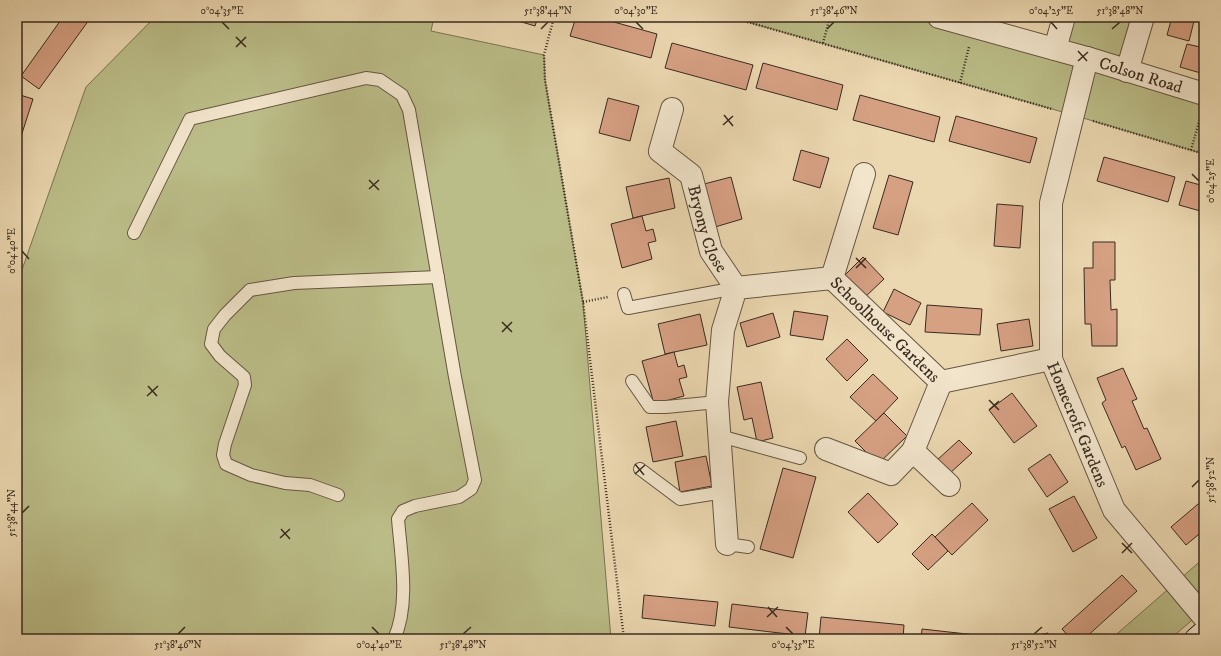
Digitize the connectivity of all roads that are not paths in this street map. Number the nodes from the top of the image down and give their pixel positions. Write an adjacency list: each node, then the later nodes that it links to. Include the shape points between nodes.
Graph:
1 (939, 17): 4 (street, Colson Road)
2 (1064, 17): 4 (street)
3 (1143, 17): 6 (street)
4 (1055, 49): 5 (street, Colson Road)
5 (1087, 58): 6 (street, Colson Road); 15 (street, Homecroft Gardens, via 1051,203)
6 (1127, 71): 7 (street, Colson Road)
7 (1203, 102)
8 (672, 109): 13 (street, Bryony Close, via 660,151 691,175 711,251)
9 (864, 174): 12 (street)
10 (134, 233): 11 (lane, via 190,119 366,78 380,80 402,95 408,110)
11 (438, 277): 26 (lane, via 294,283 250,290 214,329 211,344 220,356 244,377 245,385 225,444 223,455 226,464 251,475 285,483 310,485); 30 (lane, via 475,480 471,489 459,497 415,506 403,511 398,519 404,596)
12 (832, 278): 13 (street, Schoolhouse Gardens); 17 (street, Schoolhouse Gardens)
13 (736, 288): 14 (lane, via 628,308); 18 (street, via 723,330)
14 (624, 294)
15 (1051, 360): 17 (street, Schoolhouse Gardens); 28 (street, Homecroft Gardens, via 1114,510)
16 (632, 381): 18 (lane, via 650,407)
17 (941, 382): 21 (street)
18 (717, 402): 19 (street)
19 (720, 436): 22 (lane); 25 (street)
20 (826, 450): 21 (street, via 891,474)
21 (913, 451): 24 (street)
22 (800, 458)
23 (640, 469): 25 (lane, via 680,499)
24 (950, 485)
25 (724, 492): 27 (street)
26 (338, 495)
27 (738, 545)
28 (1204, 617)
29 (1204, 632): 31 (street)
30 (394, 639)
31 (1196, 639)

